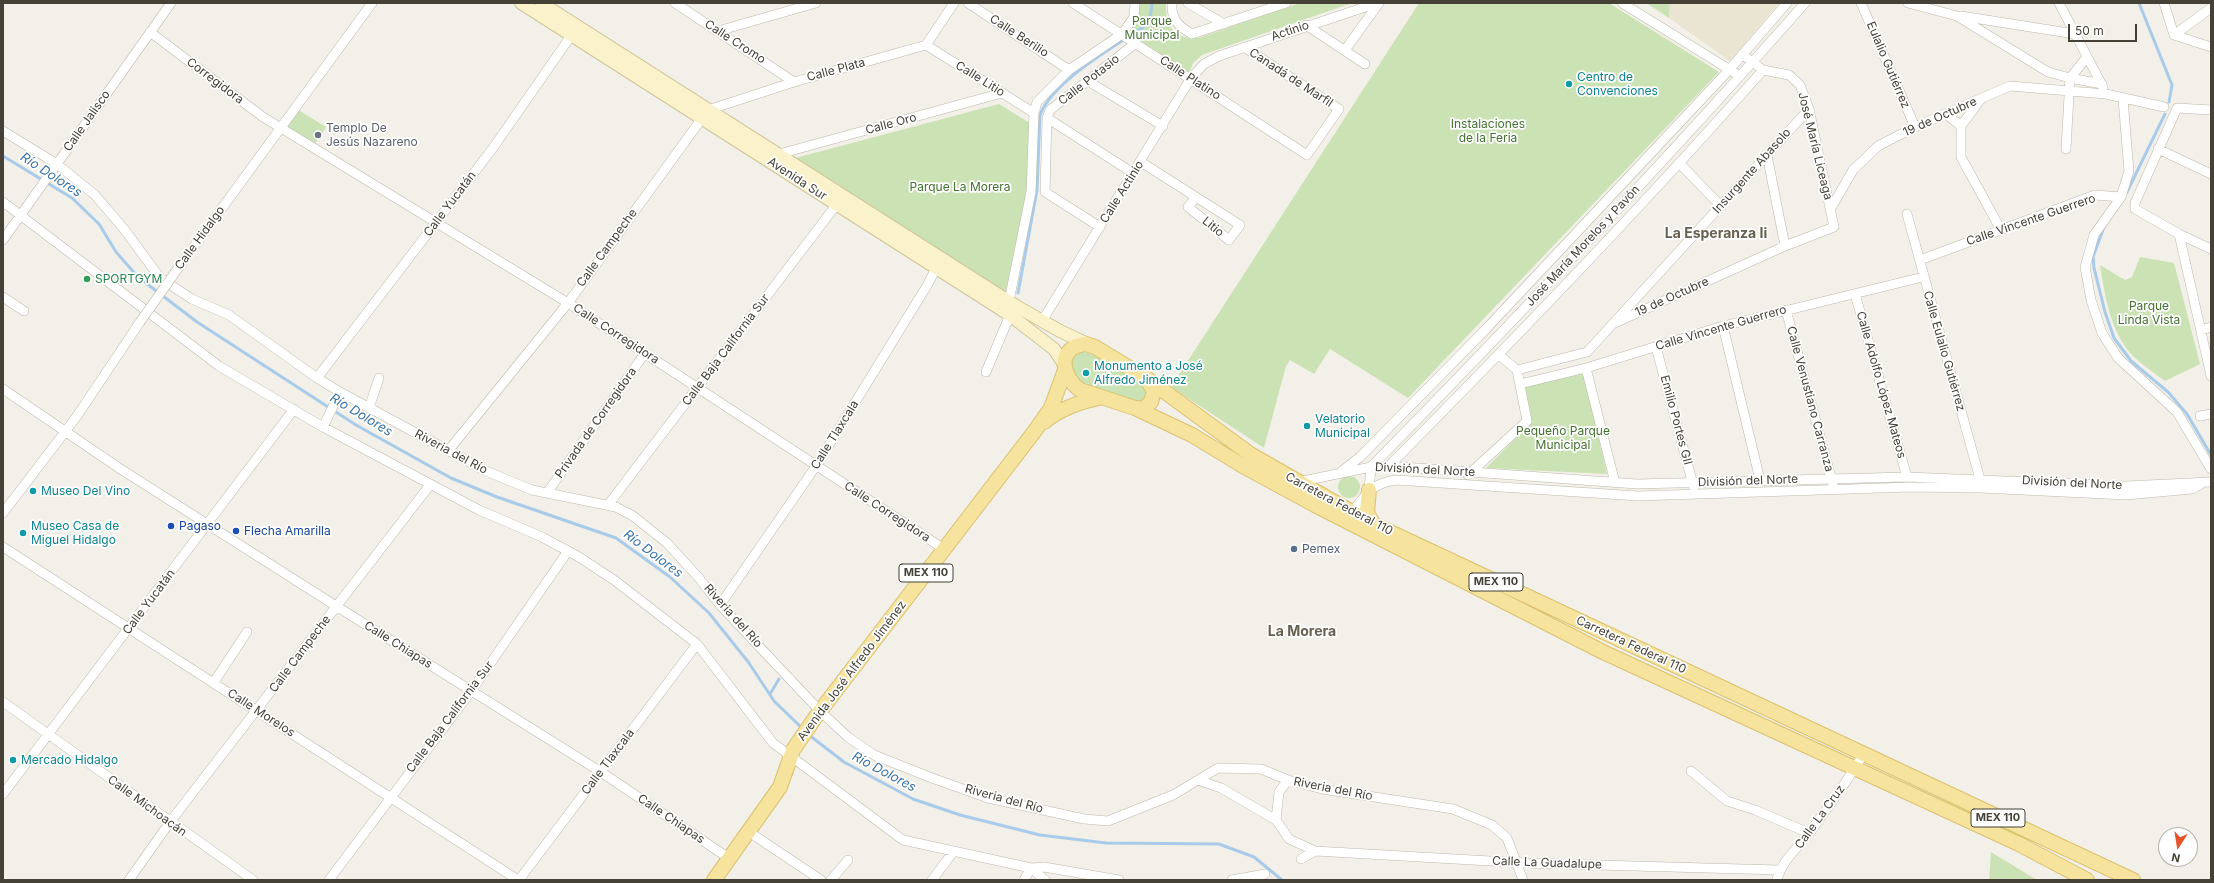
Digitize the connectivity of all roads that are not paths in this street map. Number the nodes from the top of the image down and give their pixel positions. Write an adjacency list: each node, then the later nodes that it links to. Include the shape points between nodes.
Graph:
1 (171, 3): 29 (street, Calle Jalisco)
2 (372, 3): 66 (street, Calle Hidalgo)
3 (521, 3): 27 (main road, Avenida Sur)
4 (542, 3): 27 (main road, Avenida Sur)
5 (674, 3): 28 (street, Calle Cromo)
6 (816, 3): 22 (street)
7 (954, 3): 33 (street)
8 (968, 3): 43 (street, Calle Berilio)
9 (1073, 3): 32 (street, Calle Platino)
10 (1135, 3): 32 (street)
11 (1172, 3): 25 (street, via 1171,11 1178,26 1192,34)
12 (1188, 3): 25 (street)
13 (1286, 3): 25 (street)
14 (1378, 3): 26 (street, Actinio); 36 (street)
15 (1622, 3): 42 (street)
16 (1787, 3): 37 (street, José María Morelos y Pavón)
17 (1805, 3): 39 (street, José María Morelos y Pavón)
18 (1861, 3): 65 (street, Eulalio Gutiérrez)
19 (1908, 3): 24 (street)
20 (2059, 3): 30 (street)
21 (2164, 3): 31 (street)
22 (797, 5): 28 (street)
23 (2211, 8): 31 (street)
24 (1957, 16): 30 (street); 47 (street, via 2048,72)
25 (1224, 24)
26 (1306, 25): 34 (street, Actinio); 36 (street)
27 (575, 30): 60 (main road, Avenida Sur); 86 (street, Calle Yucatán, via 493,148)
28 (718, 31): 49 (street, Calle Cromo)
29 (150, 32): 66 (street, Corregidora); 74 (street, Calle Jalisco)
30 (2075, 34): 38 (street)
31 (2174, 35): 35 (street)
32 (1129, 39): 43 (street); 46 (street, Calle Platino); 48 (street, Calle Potasio)
33 (926, 45): 49 (street, Calle Plata); 52 (street, Calle Litio)
34 (1244, 47): 40 (street, Actinio); 71 (street, Canadá de Marfil, via 1339,109)
35 (2211, 47)
36 (1345, 50): 41 (street)
37 (1742, 54): 39 (street, José María Liceaga); 42 (street, José María Morelos y Pavón)
38 (2087, 57): 47 (street); 50 (street)
39 (1752, 63): 44 (street, José María Liceaga); 45 (street, José María Morelos y Pavón)
40 (1204, 64): 46 (street, Calle Actinio)
41 (1365, 64)
42 (1730, 69): 45 (street); 141 (street, José María Morelos y Pavón, via 1486,329 1360,457)
43 (1069, 70): 59 (street, via 1037,102)
44 (1764, 70): 57 (street, José María Liceaga, via 1789,75 1800,85); 75 (street)
45 (1739, 77): 138 (street, José María Morelos y Pavón, via 1496,339)
46 (1191, 78): 63 (street, Calle Actinio); 71 (street, Calle Platino)
47 (2070, 78): 50 (street); 51 (street)
48 (1086, 80): 62 (street, Calle Potasio, via 1050,110); 63 (street)
49 (794, 82): 60 (street, Calle Plata)
50 (2102, 84): 53 (street)
51 (2064, 90): 53 (street, 19 de Octubre); 54 (street, 19 de Octubre, via 2010,86); 68 (street)
52 (1002, 93): 59 (street, Calle Litio); 70 (street, Calle Oro)
53 (2106, 94): 55 (street, 19 de Octubre)
54 (1982, 98): 61 (street, 19 de Octubre); 64 (street)
55 (2123, 99): 56 (street, 19 de Octubre); 79 (street, via 2129,171)
56 (2164, 107)
57 (1809, 109): 72 (street, Insurgente Abasolo); 83 (street, José María Liceaga)
58 (2211, 110): 69 (street, via 2177,108)
59 (1034, 113): 99 (street, via 1031,192)
60 (705, 114): 70 (main road, Avenida Sur); 80 (main road, Avenida Sur); 100 (street, Calle Campeche)
61 (1946, 114): 64 (street); 65 (street, 19 de Octubre)
62 (1047, 118): 76 (street); 88 (street, via 1045,192)
63 (1163, 126): 73 (street, Calle Actinio)
64 (1961, 126): 89 (street, via 1961,157)
65 (1915, 127): 83 (street, 19 de Octubre, via 1878,146 1853,170)
66 (282, 128): 86 (street, Calle Corregidora); 132 (street, Calle Hidalgo, bridge, via 179,267)
67 (3, 131): 74 (street, Riveria del Río)
68 (2066, 148)
69 (2158, 149): 77 (street); 90 (street, via 2135,202 2135,209)
70 (779, 154): 80 (main road, Avenida Sur)
71 (1307, 155)
72 (1767, 155): 82 (street, Insurgente Abasolo); 92 (street)
73 (1140, 162): 76 (street, Calle Actinio); 78 (street, Litio)
74 (57, 164): 85 (street, Calle Jalisco); 118 (street, Riveria del Río, via 95,195 160,278 192,299 229,315)
75 (1680, 164): 82 (street); 112 (street)
76 (1133, 173): 88 (street, Calle Actinio)
77 (2211, 174)
78 (1196, 197): 78 (street, Litio, via 1240,225 1229,240 1188,207)
79 (2121, 197): 89 (street, Calle Vincente Guerrero, via 2095,195); 139 (street, via 2094,234 2085,267 2091,300 2102,333 2118,358 2177,412)
80 (840, 200): 95 (main road, Avenida Sur); 122 (street, Calle Baja California Sur)
81 (3, 202): 85 (street)
82 (1721, 206): 105 (street, Insurgente Abasolo)
83 (1830, 210): 87 (street, José María Liceaga)
84 (1907, 214): 94 (street, Calle Eulalio Gutiérrez)
85 (20, 216): 91 (street, Calle Jalisco); 128 (street, via 219,366)
86 (436, 223): 100 (street, Calle Corregidora); 118 (street, Calle Yucatán)
87 (1834, 227): 92 (street, 19 de Octubre)
88 (1100, 228): 104 (street, Calle Actinio)
89 (2001, 230): 94 (street, Calle Vincente Guerrero)
90 (2179, 234): 93 (street); 108 (street)
91 (3, 240)
92 (1784, 246): 105 (street, 19 de Octubre)
93 (2211, 249)
94 (1920, 260): 96 (street, Calle Eulalio Gutiérrez)
95 (938, 263): 99 (main road, Avenida Sur); 103 (main road, Avenida Sur); 135 (street, Calle Tlaxcala, via 928,284)
96 (1923, 277): 97 (street, Calle Vincente Guerrero); 149 (street, Calle Eulalio Gutiérrez)
97 (1855, 294): 101 (street, Calle Vincente Guerrero); 142 (street, Calle Adolfo López Mateos)
98 (3, 297): 102 (street)
99 (1009, 301): 103 (main road, Avenida Sur)
100 (568, 303): 111 (street, Calle Corregidora); 134 (street, Calle Campeche)
101 (1786, 310): 106 (street, Calle Vincente Guerrero); 148 (street, Calle Venustiano Carranza)
102 (24, 311)
103 (1018, 316): 104 (main road, Avenida Sur); 113 (main road, Avenida Sur, via 1054,348); 116 (street)
104 (1042, 321): 110 (main road, Avenida Sur)
105 (1615, 323): 115 (street, 19 de Octubre, via 1587,352)
106 (1723, 326): 109 (street, Calle Vincente Guerrero); 143 (street)
107 (2211, 327): 108 (street)
108 (2201, 330): 117 (street)
109 (1656, 346): 114 (street, Calle Vincente Guerrero); 147 (street, Emilio Portes GIl)
110 (1095, 347): 113 (main road, MEX 110, via 1086,344 1071,349); 120 (main road, MEX 110)
111 (645, 353): 122 (street, Calle Corregidora); 153 (street, Privada de Corregidora)
112 (1499, 355): 115 (street); 137 (street)
113 (1065, 367): 125 (main road, MEX 110, via 1068,380 1074,386); 133 (main road, MEX 110, via 1053,404)
114 (1586, 368): 121 (street, Calle Vincente Guerrero); 146 (street)
115 (1517, 370): 121 (street)
116 (986, 372)
117 (2211, 376)
118 (317, 378): 124 (street, Riveria del Río)
119 (379, 378): 126 (street)
120 (1146, 378): 127 (main road, via 1152,386 1154,396 1147,406 1142,409); 144 (main road, Carretera Federal 110 / MEX 110, via 1250,454)
121 (1520, 384): 140 (street, via 1527,421)
122 (698, 388): 135 (street, Calle Corregidora); 155 (street, Calle Baja California Sur)
123 (3, 389): 132 (street, Calle Chiapas)
124 (339, 394): 126 (street, Riveria del Río); 131 (street)
125 (1102, 398): 127 (main road, MEX 110); 133 (main road, MEX 110, via 1077,403 1055,414)
126 (370, 408): 134 (street, Riveria del Río)
127 (1135, 408): 136 (main road, Carretera Federal 110 / MEX 110, via 1192,435)
128 (294, 409): 131 (street); 158 (street, Calle Yucatán)
129 (2211, 414): 130 (street)
130 (2200, 416)
131 (325, 423): 151 (street)
132 (65, 431): 156 (street, Calle Hidalgo); 158 (street, Calle Chiapas)
133 (1034, 432): 161 (main road, Avenida José Alfredo Jiménez / MEX 110)
134 (448, 451): 153 (street, Riveria del Río, via 510,482)
135 (816, 466): 161 (street, Calle Corregidora); 163 (street, Calle Tlaxcala)
136 (1242, 466): 157 (main road, via 1258,470 1339,513); 176 (main road, Carretera Federal 110 / MEX 110, via 1603,652)
137 (1389, 466): 138 (street, División del Norte); 140 (street, División del Norte)
138 (1371, 467): 141 (street, División del Norte); 152 (street)
139 (2211, 469)
140 (1470, 472): 146 (street, División del Norte); 150 (street)
141 (1339, 473): 144 (street, División del Norte)
142 (1907, 477): 148 (street, División del Norte); 149 (street, División del Norte)
143 (1760, 480): 147 (street, División del Norte); 148 (street, División del Norte)
144 (1297, 482): 157 (main road, Carretera Federal 110 / MEX 110)
145 (2211, 482): 149 (street, División del Norte, via 2126,486)
146 (1615, 483): 147 (street, División del Norte)
147 (1692, 483): 154 (street, Emilio Portes GIl)
148 (1832, 483): 149 (street, División del Norte); 154 (street, División del Norte)
149 (1981, 483)
150 (1461, 484): 152 (street, División del Norte, via 1396,480 1381,482); 154 (street, División del Norte, via 1638,496)
151 (430, 485): 162 (street); 164 (street, Calle Campeche)
152 (1370, 490): 157 (street, División del Norte); 159 (main road, via 1368,512)
153 (547, 493): 155 (street, Riveria del Río)
154 (1695, 494)
155 (608, 505): 163 (street, Riveria del Río, via 633,516 667,543)
156 (3, 512)
157 (1352, 512): 159 (main road, Carretera Federal 110 / MEX 110)
158 (208, 523): 164 (street, Calle Chiapas); 165 (street, Calle Yucatán)
159 (1373, 524): 175 (main road, Carretera Federal 110 / MEX 110)
160 (3, 547): 165 (street, Calle Morelos)
161 (944, 549): 172 (main road, Avenida José Alfredo Jiménez / MEX 110)
162 (568, 551): 167 (street, via 614,580); 169 (street, Calle Baja California Sur)
163 (720, 605): 172 (street, Riveria del Río)
164 (336, 606): 169 (street, Calle Chiapas); 171 (street, Calle Campeche)
165 (130, 627): 168 (street, Calle Morelos); 173 (street, Calle Yucatán)
166 (247, 632): 168 (street)
167 (697, 644): 174 (street, via 773,743); 178 (street, Calle Tlaxcala)
168 (214, 682): 171 (street, Calle Morelos)
169 (472, 690): 178 (street, Calle Chiapas); 182 (street, Calle Baja California Sur)
170 (3, 702): 173 (street, Calle Michoacán)
171 (257, 711): 182 (street, Calle Morelos); 184 (street, Calle Campeche)
172 (819, 713): 174 (main road, Avenida José Alfredo Jiménez / MEX 110); 179 (street, Riveria del Río, via 874,755 988,798 1084,819 1115,818 1173,795)
173 (49, 735): 181 (street, Calle Yucatán); 184 (street, Calle Michoacán)
174 (792, 753): 185 (main road, Avenida José Alfredo Jiménez / MEX 110, via 780,787); 187 (street, via 903,840)
175 (1864, 753): 176 (street, Calle La Cruz); 211 (main road, Carretera Federal 110 / MEX 110)
176 (1855, 768): 186 (street, Calle La Cruz); 210 (main road, Carretera Federal 110 / MEX 110, via 2019,844)
177 (1691, 771): 186 (street, via 1727,801)
178 (601, 772): 189 (street, Calle Chiapas); 199 (street, Calle Tlaxcala)
179 (1198, 780): 180 (street, Riveria del Río, via 1218,768 1260,769); 183 (street, via 1221,788)
180 (1288, 780): 183 (street, via 1279,792); 192 (street, Riveria del Río, via 1322,789 1453,809 1492,824 1507,838)
181 (3, 794)
182 (391, 796): 198 (street, Calle Baja California Sur); 199 (street, Calle Morelos)
183 (1276, 820): 188 (street, via 1289,839)
184 (170, 822): 196 (street, Calle Campeche); 197 (street, Calle Michoacán)
185 (749, 832): 189 (main road, Avenida José Alfredo Jiménez / MEX 110); 201 (street)
186 (1809, 833): 194 (street, Calle La Cruz)
187 (954, 851): 193 (street); 203 (street)
188 (1315, 851): 190 (street); 192 (street, Calle La Guadalupe)
189 (730, 859): 200 (main road, Avenida José Alfredo Jiménez / MEX 110)
190 (1301, 859)
191 (848, 860): 202 (street)
192 (1517, 863): 194 (street, Calle La Guadalupe); 208 (street, Riveria del Río)
193 (1031, 868): 204 (street); 205 (street); 206 (street, via 1044,867)
194 (1779, 870): 209 (street)
195 (1265, 874): 207 (street)
196 (129, 880)
197 (253, 880)
198 (329, 880)
199 (518, 880)
200 (714, 880)
201 (821, 880)
202 (831, 880)
203 (932, 880)
204 (1024, 880)
205 (1045, 880)
206 (1119, 880)
207 (1232, 880)
208 (1523, 880)
209 (1778, 880)
210 (2087, 880)
211 (2133, 880)

